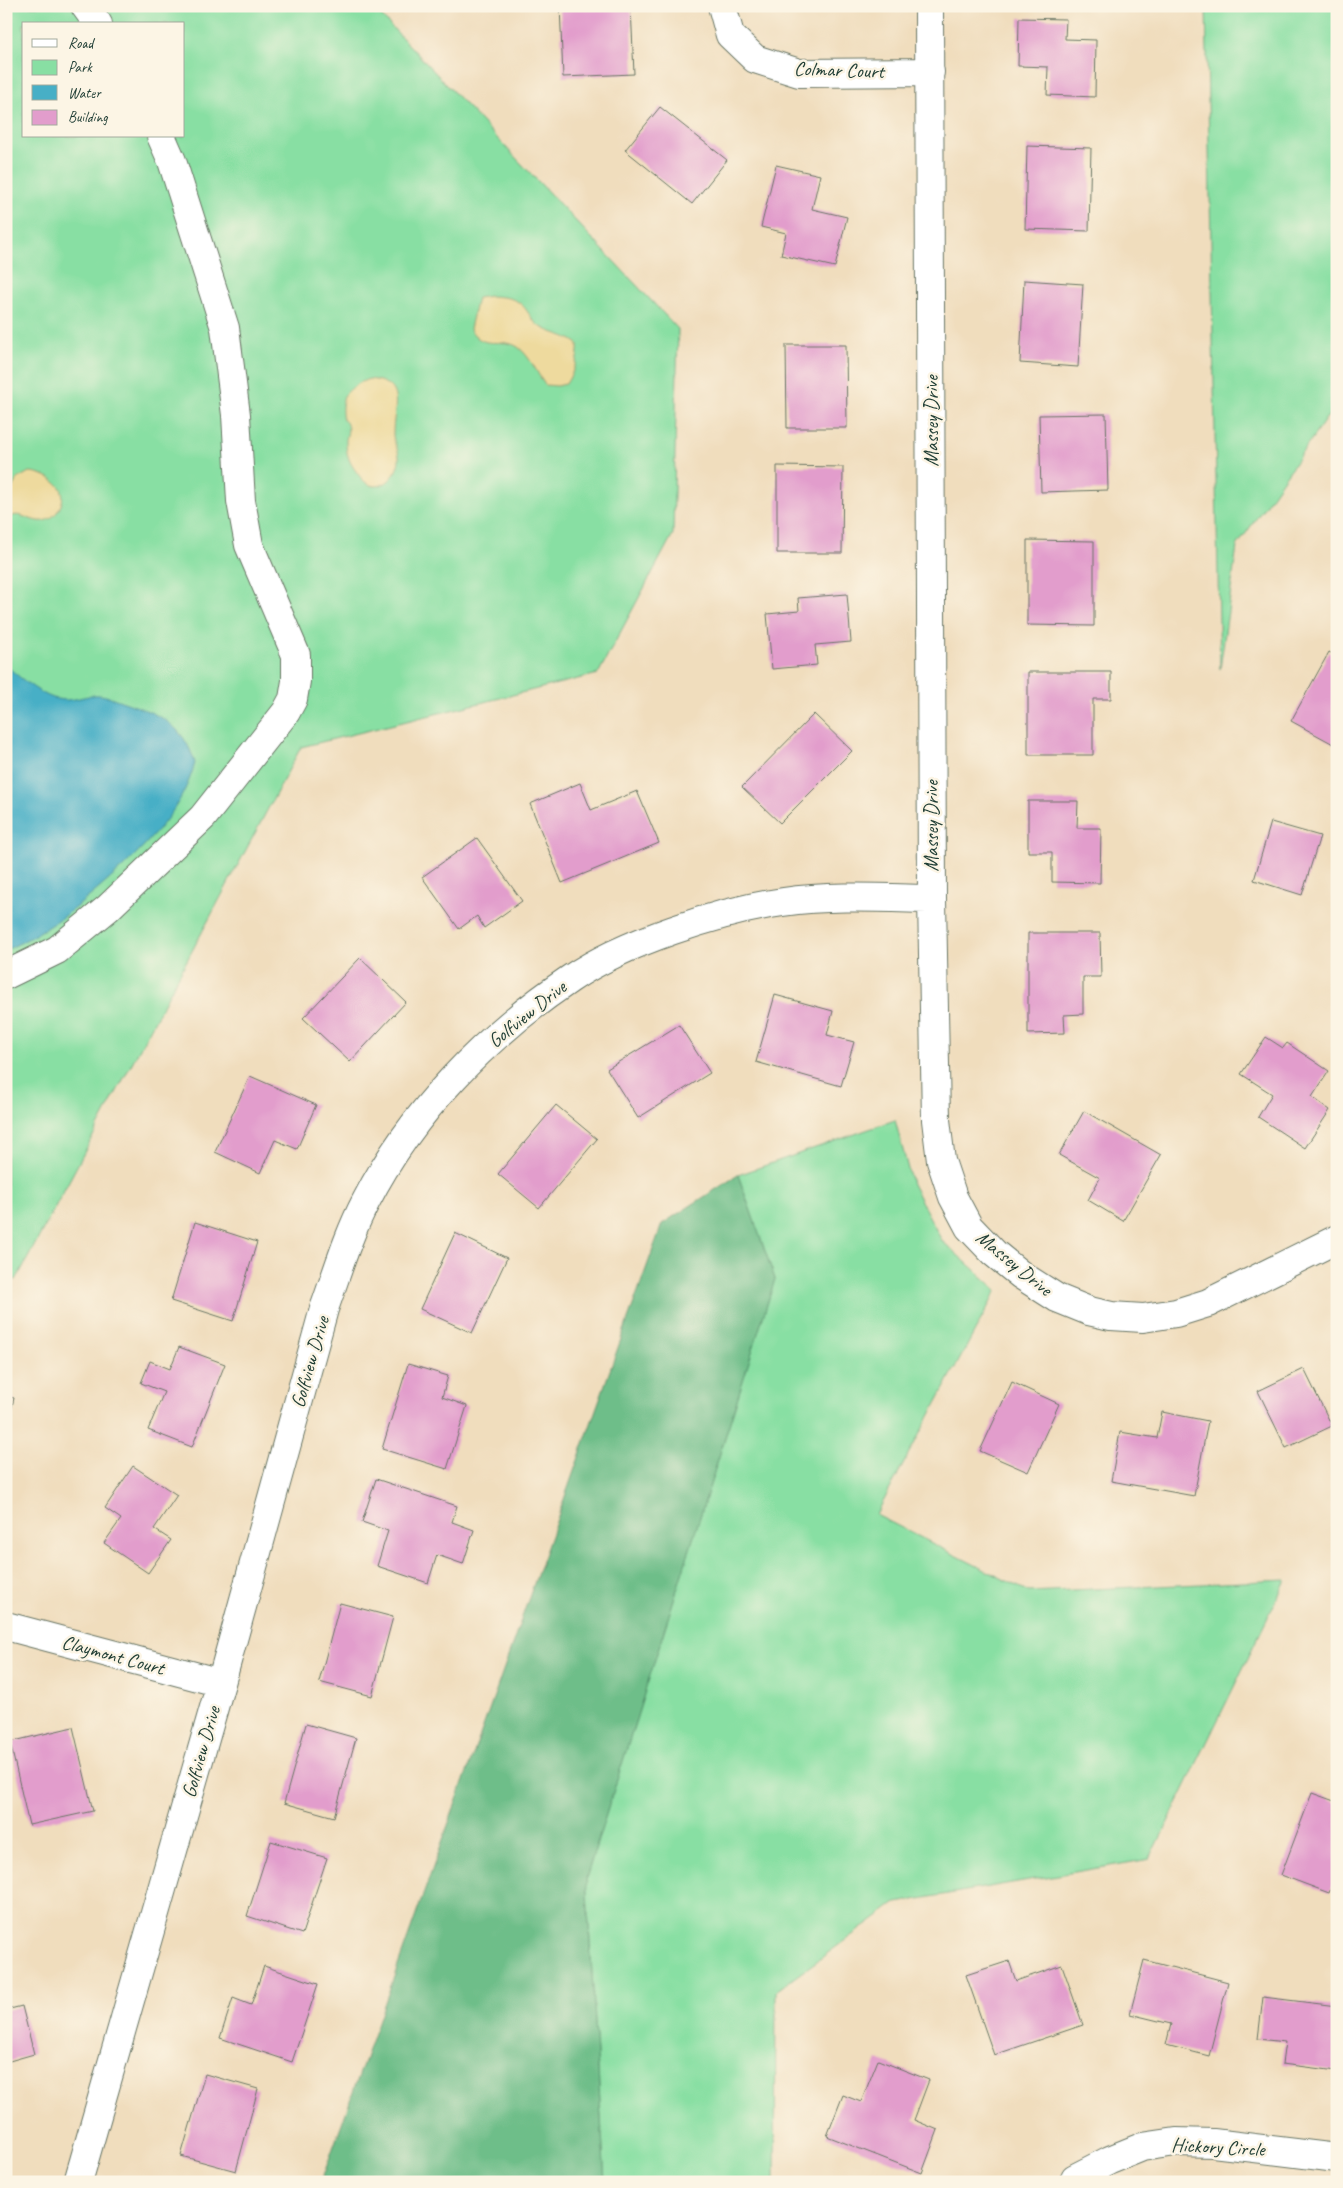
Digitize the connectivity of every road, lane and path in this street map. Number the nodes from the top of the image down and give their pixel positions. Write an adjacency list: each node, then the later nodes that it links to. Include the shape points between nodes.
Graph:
1 (85, 6): 4 (street)
2 (722, 6): 5 (street, Colmar Court, via 730,35 755,59 799,73)
3 (929, 6): 5 (street, Massey Drive)
4 (97, 22)
5 (930, 72): 7 (street, Massey Drive)
6 (162, 138): 8 (street, via 225,328 236,415 241,501 249,544 296,655 293,699 264,742 185,836 108,908 57,950)
7 (932, 899): 9 (street, Massey Drive, via 936,1120 942,1161 953,1197 970,1227 994,1253 1057,1298 1089,1311 1143,1318 1176,1313 1208,1303); 11 (street, Golfview Drive, via 784,902 746,909 614,955 571,978 519,1018 471,1060 429,1106 396,1150 366,1201 343,1253 324,1309)
8 (6, 975)
9 (1337, 1240)
10 (6, 1626): 11 (street, Claymont Court)
11 (221, 1683): 14 (street, Golfview Drive)
12 (1337, 2158): 13 (street, Hickory Circle, via 1213,2143 1176,2142 1142,2147)
13 (1075, 2178)
14 (78, 2182)

